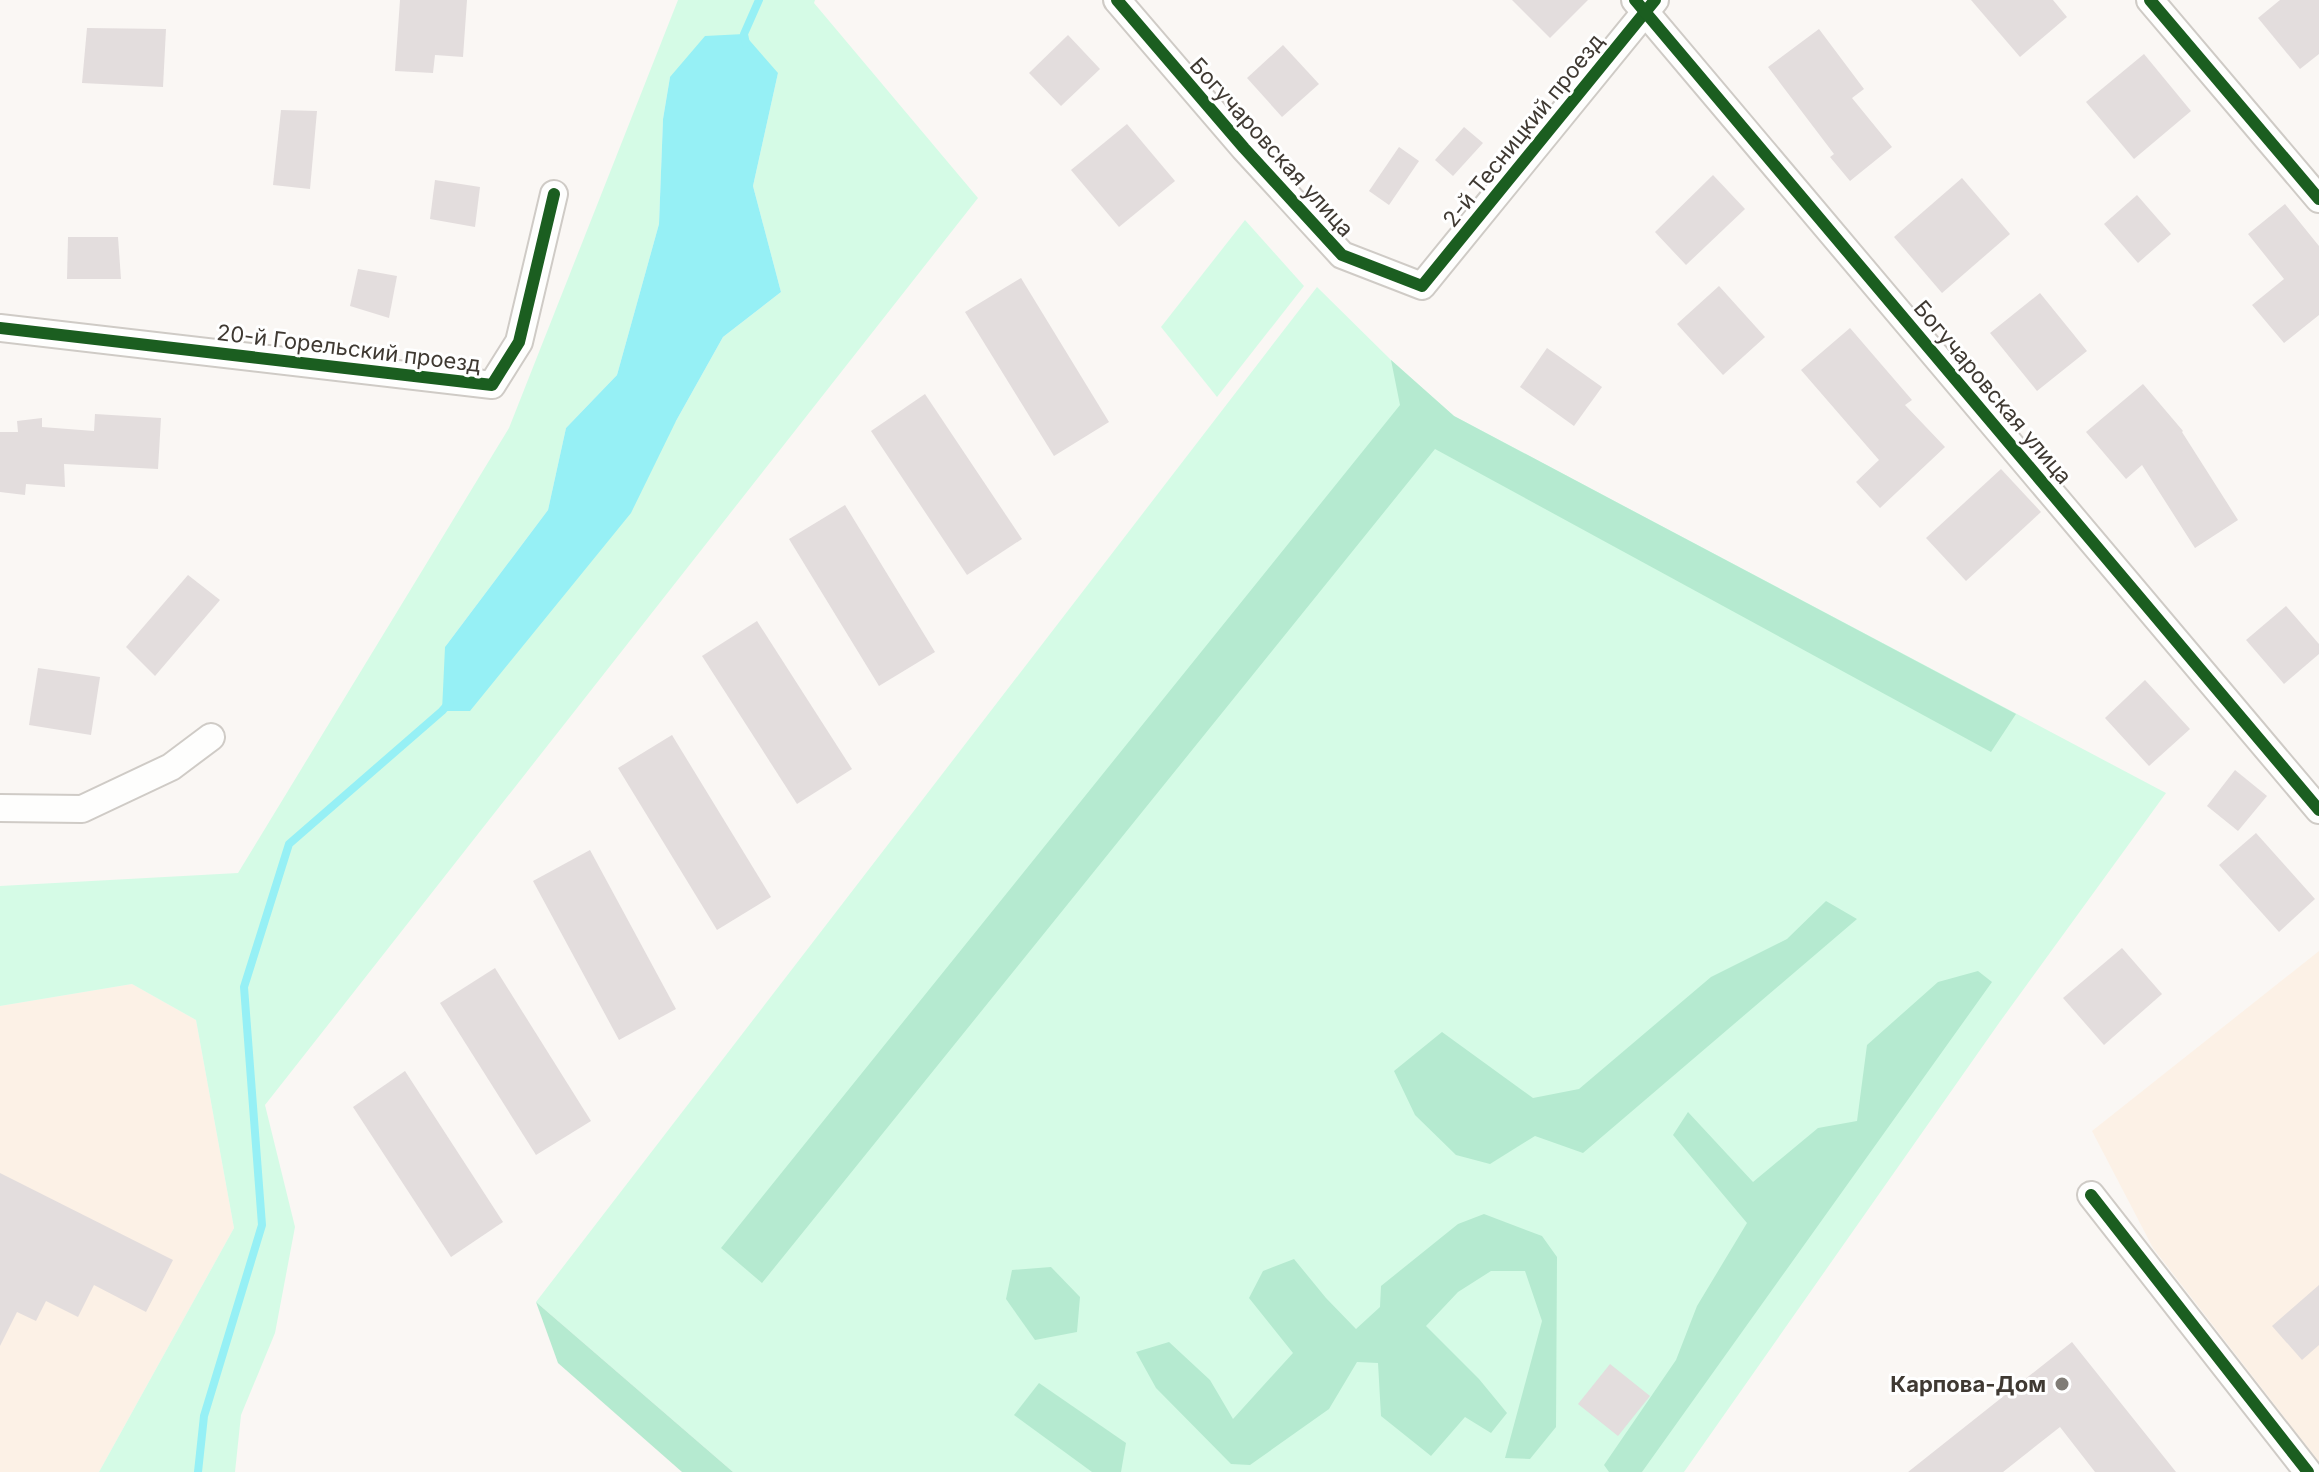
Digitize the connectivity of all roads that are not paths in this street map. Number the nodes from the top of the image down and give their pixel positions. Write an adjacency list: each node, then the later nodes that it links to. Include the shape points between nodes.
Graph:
1 (1117, 0): 6 (street, Богучаровская улица, via 1342,255)
2 (2150, 0): 5 (street)
3 (1645, 4): 6 (street, 2-й Тесницкий проезд); 10 (street, Богучаровская улица)
4 (554, 194): 7 (street, 20-й Горельский проезд, via 519,342 492,385)
5 (2319, 199)
6 (1422, 286)
7 (0, 328)
8 (211, 737): 9 (street, via 171,767 82,809)
9 (0, 808)
10 (2319, 810)
11 (2091, 1195): 12 (street)
12 (2308, 1472)

